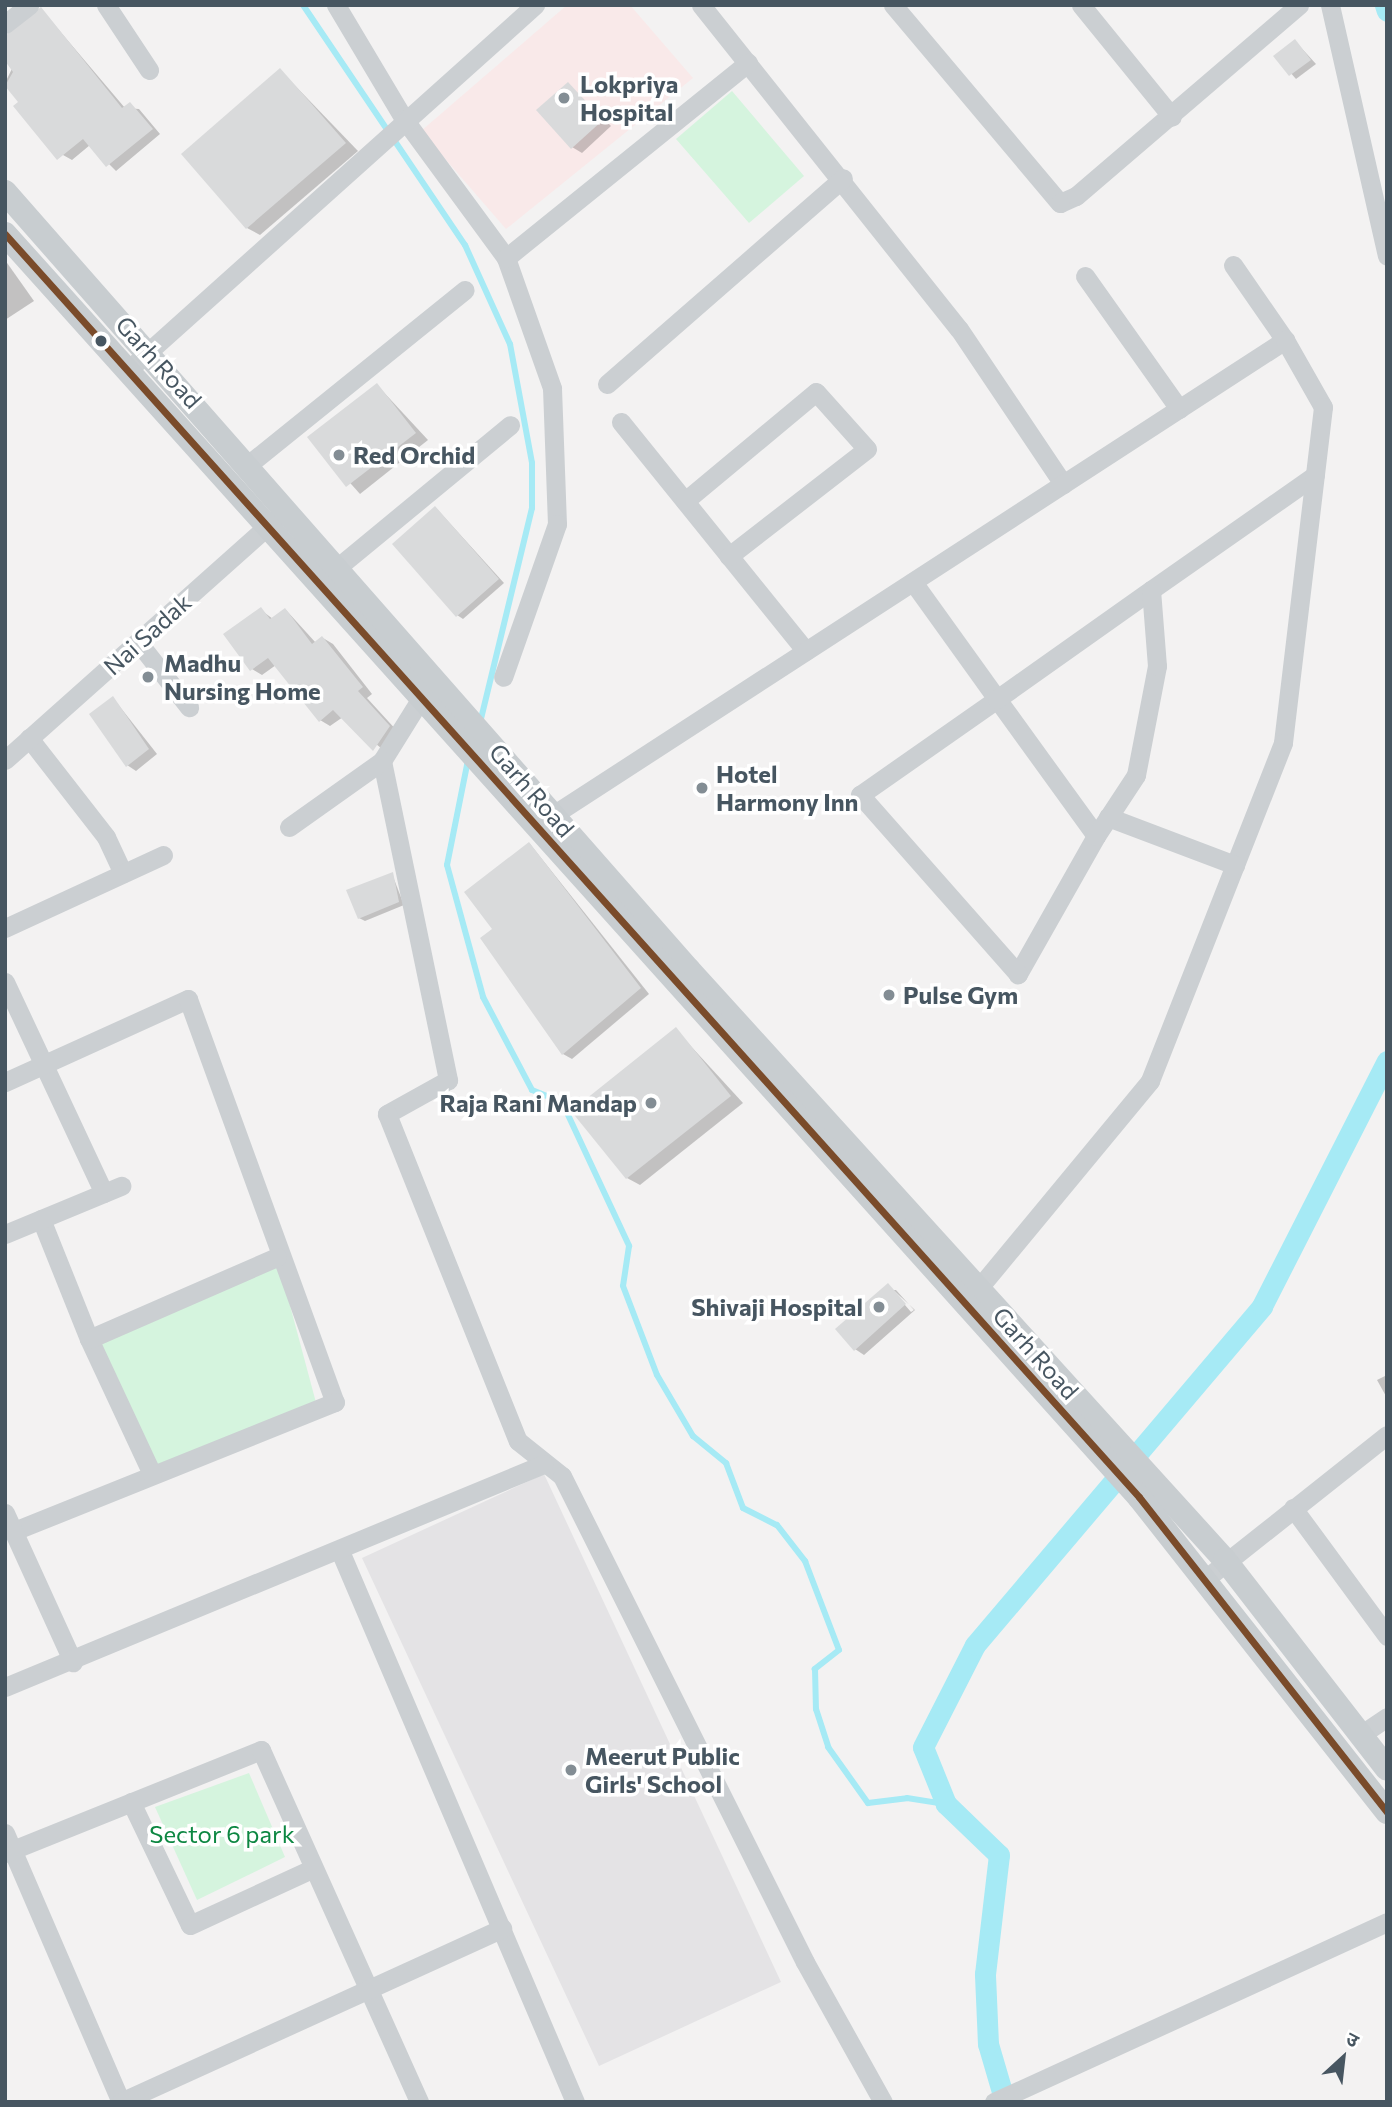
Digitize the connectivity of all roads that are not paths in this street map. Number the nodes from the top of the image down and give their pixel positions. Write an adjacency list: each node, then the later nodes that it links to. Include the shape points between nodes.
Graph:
1 (29, 5): 10 (street)
2 (106, 5): 12 (street)
3 (336, 5): 14 (street)
4 (535, 5): 14 (street)
5 (701, 5): 11 (street)
6 (893, 5): 13 (street, via 1060,203)
7 (1081, 5): 13 (street)
8 (1299, 5): 13 (street)
9 (1330, 5): 18 (street)
10 (5, 24)
11 (748, 63): 15 (street); 19 (street)
12 (149, 70)
13 (1172, 117)
14 (404, 119): 19 (street); 24 (street)
15 (843, 178): 26 (street); 32 (street, via 960,330)
16 (10, 204): 24 (main road, Garh Road)
17 (5, 234): 25 (main road, Garh Road)
18 (1387, 256)
19 (506, 258): 42 (street, via 552,388 557,524)
20 (1233, 265): 23 (street)
21 (1085, 276): 27 (street)
22 (466, 290): 30 (street)
23 (1285, 340): 27 (street); 31 (street, via 1323,407)
24 (149, 351): 25 (street); 30 (main road, Garh Road)
25 (129, 369): 34 (main road, Garh Road)
26 (607, 384)
27 (1179, 409): 32 (street)
28 (621, 422): 33 (street)
29 (510, 425): 36 (street)
30 (249, 464): 34 (main road, Garh Road)
31 (1315, 475): 38 (street); 54 (street, via 1283,743)
32 (1063, 484): 37 (street)
33 (685, 501): 35 (street); 35 (street, via 816,392 867,449)
34 (279, 516): 36 (main road, Garh Road); 39 (street, Nai Sadak); 45 (main road, Garh Road)
35 (729, 556): 40 (street)
36 (338, 567): 41 (main road, Garh Road)
37 (913, 582): 40 (street); 43 (street)
38 (1151, 590): 43 (street); 49 (street, via 1157,666 1136,775)
39 (138, 642): 44 (street); 46 (street, Nai Sadak)
40 (806, 651): 50 (street)
41 (433, 676): 45 (street); 50 (main road, Garh Road, via 504,758)
42 (503, 677)
43 (997, 698): 52 (street); 52 (street, via 860,795 1018,974)
44 (189, 707)
45 (428, 712): 48 (street); 50 (main road, Garh Road, via 488,778)
46 (30, 738): 47 (street, Nai Sadak); 55 (street, via 106,837)
47 (5, 760)
48 (382, 761): 51 (street); 68 (street, via 448,1080 387,1114 518,1441)
49 (1108, 817): 52 (street); 54 (street)
50 (544, 822): 60 (main road, Garh Road)
51 (289, 827)
52 (1096, 836)
53 (163, 855): 55 (street)
54 (1235, 865): 64 (street, via 1150,1081)
55 (123, 873): 56 (street)
56 (5, 928)
57 (5, 982): 58 (street)
58 (44, 1064): 59 (street); 61 (street, via 112,1190); 63 (street, via 188,999)
59 (5, 1082)
60 (867, 1180): 64 (main road, Garh Road); 66 (main road, Garh Road)
61 (41, 1219): 62 (street); 65 (street)
62 (5, 1234)
63 (277, 1257): 65 (street); 69 (street, via 335,1402)
64 (978, 1289): 66 (main road, Garh Road)
65 (89, 1339): 69 (street)
66 (1091, 1429): 70 (main road, Garh Road)
67 (1387, 1435): 71 (street)
68 (544, 1464): 73 (street); 92 (street, via 562,1476 805,1962)
69 (152, 1474): 72 (street)
70 (1146, 1490): 74 (main road, Garh Road); 75 (main road, Garh Road)
71 (1293, 1508): 74 (street); 76 (street)
72 (9, 1522): 77 (street)
73 (340, 1551): 77 (street); 87 (street)
74 (1225, 1560): 75 (street); 80 (main road, Garh Road)
75 (1204, 1580): 83 (main road, Garh Road)
76 (1387, 1636)
77 (73, 1662): 78 (street)
78 (5, 1687)
79 (1387, 1717): 80 (street)
80 (1359, 1736): 81 (main road, Garh Road)
81 (1387, 1769)
82 (131, 1802): 84 (street); 85 (street, via 261,1751); 85 (street, via 190,1925)
83 (1387, 1812)
84 (8, 1845): 89 (street)
85 (314, 1868): 88 (street)
86 (1387, 1922): 93 (street)
87 (502, 1928): 88 (street); 91 (street)
88 (368, 1989): 89 (street); 90 (street)
89 (121, 2102)
90 (419, 2102)
91 (575, 2102)
92 (883, 2102)
93 (994, 2102)

